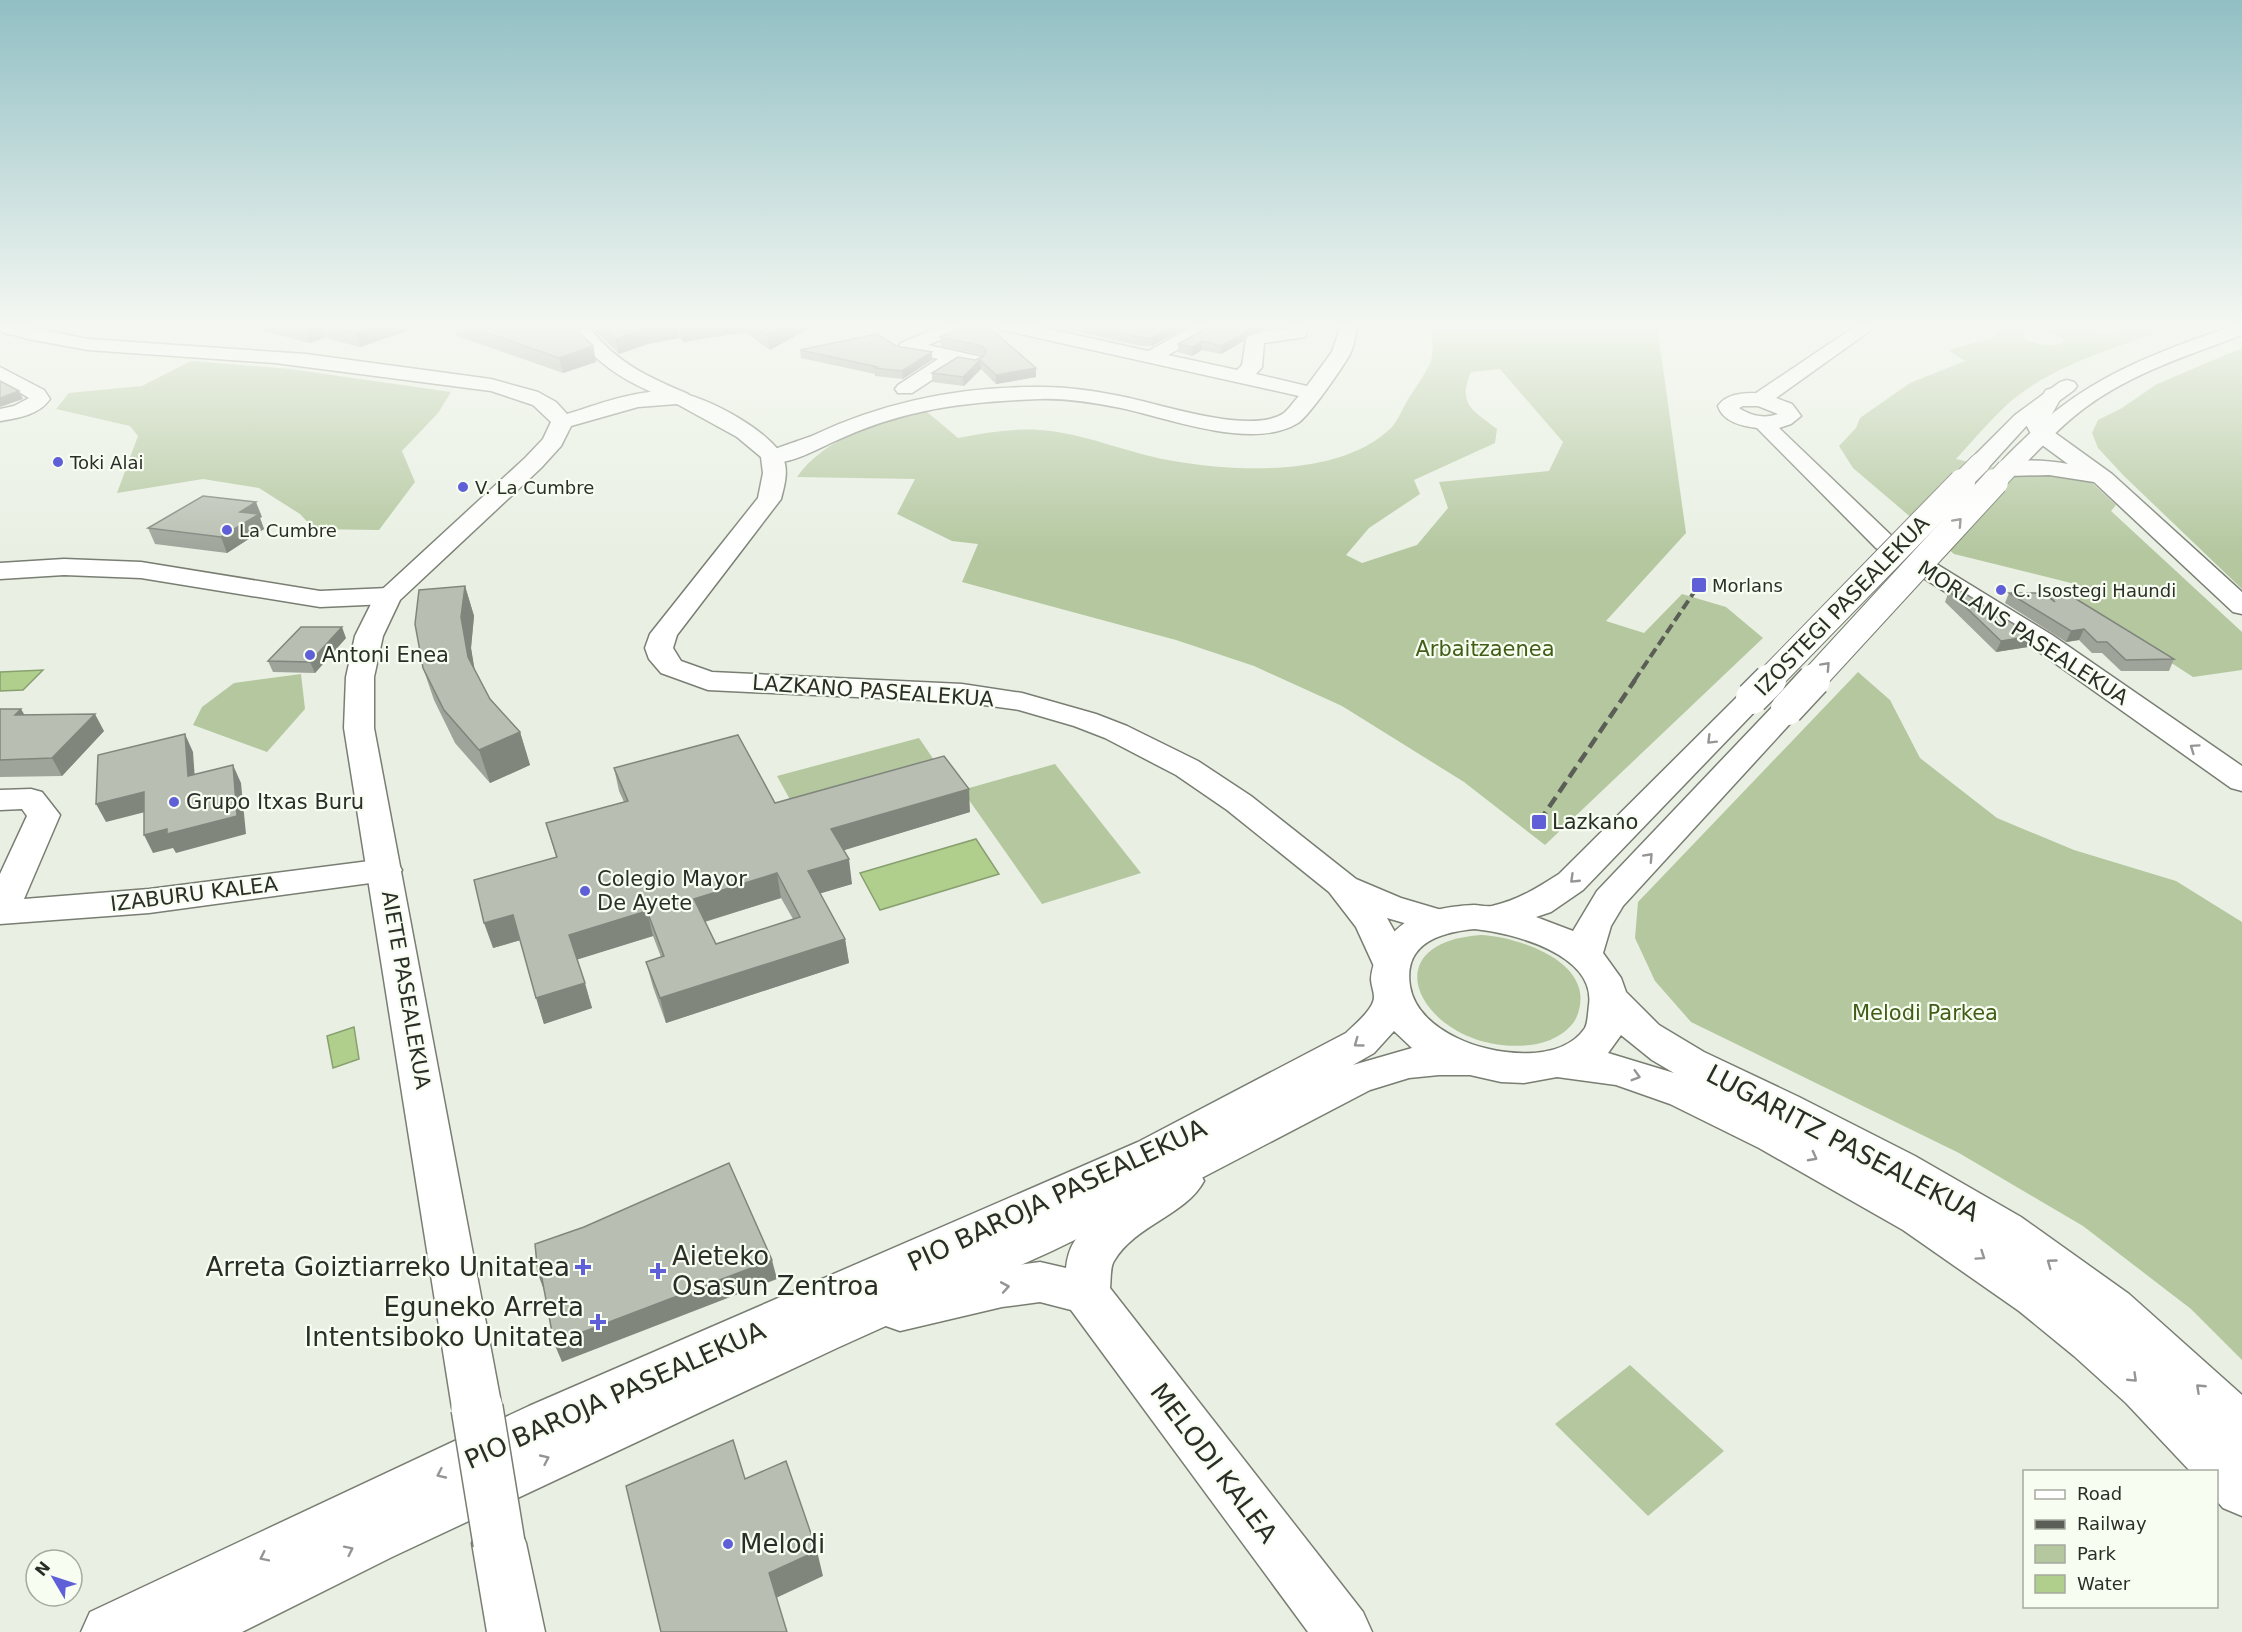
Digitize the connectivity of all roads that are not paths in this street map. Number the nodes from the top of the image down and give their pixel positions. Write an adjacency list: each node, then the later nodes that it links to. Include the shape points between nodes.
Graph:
1 (38, 401): 13 (street, via 23,410)
2 (538, 401): 16 (street)
3 (633, 401): 15 (street)
4 (651, 401): 12 (street, via 653,405)
5 (949, 401): 18 (street, via 899,409)
6 (1115, 401): 7 (street, via 1239,427 1270,425 1291,418)
7 (1305, 401)
8 (1774, 401): 24 (street, MORLANS PASEALEKUA, one-way to 8, via 2042,641 1875,535 1768,429 1762,411)
9 (2045, 401): 29 (street, IZOSTEGI PASEALEKUA, one-way to 29, bridge, via 2022,419 1571,882 1538,904)
10 (2050, 401): 17 (street, via 2036,423)
11 (2081, 401): 14 (street, IZOSTEGI PASEALEKUA)
12 (680, 404): 15 (street); 18 (street, via 756,438)
13 (0, 415)
14 (2062, 415): 17 (street, IZOSTEGI PASEALEKUA); 20 (street, via 2066,435)
15 (614, 416): 16 (street); 16 (street, via 584,430)
16 (558, 425): 22 (street, AIETE PASEALEKUA, via 534,463)
17 (2042, 434): 19 (street, IZOSTEGI PASEALEKUA); 20 (street)
18 (772, 457): 27 (street, LAZKANO PASEALEKUA, via 770,499 664,634 659,648 671,667 708,681 962,693 1022,702 1085,720 1187,768 1248,810)
19 (2007, 469): 20 (street, via 2040,466); 31 (street, IZOSTEGI PASEALEKUA, one-way to 19, bridge, via 1593,926 1610,899)
20 (2104, 479): 23 (street)
21 (0, 571): 22 (street, via 64,567 141,570 320,599)
22 (388, 596): 26 (street, AIETE PASEALEKUA, via 369,636 360,677 359,728)
23 (2242, 606)
24 (2242, 781)
25 (0, 800): 28 (street, IZABURU KALEA, via 31,799 44,815)
26 (385, 870): 28 (street, IZABURU KALEA, via 149,902); 43 (street, AIETE PASEALEKUA, bridge)
27 (1341, 884): 30 (street, via 1388,906); 32 (street, via 1372,922 1383,943)
28 (1, 912)
29 (1493, 918): 30 (street); 31 (street, via 1543,931)
30 (1442, 922): 32 (street, via 1408,939 1397,951)
31 (1584, 956): 33 (street, via 1596,970)
32 (1392, 982): 34 (street, via 1404,1017 1421,1034); 41 (street, PIO BAROJA PASEALEKUA, one-way to 41, via 1386,1014 1360,1043 1153,1154 547,1423)
33 (1609, 998): 35 (street, via 1604,1030 1578,1055); 39 (street, LUGARITZ PASEALEKUA, one-way to 33, via 2153,1344 2031,1249 1970,1208 1868,1150 1674,1054 1635,1027)
34 (1470, 1060): 35 (street, via 1515,1068); 36 (street, PIO BAROJA PASEALEKUA, via 1439,1059 1382,1070)
35 (1558, 1063): 40 (street, LUGARITZ PASEALEKUA, one-way to 40, via 1616,1070 1668,1087 1855,1178 1948,1234 2005,1272 2118,1364)
36 (1270, 1122): 37 (street, via 1122,1221 1091,1255); 38 (street, PIO BAROJA PASEALEKUA, via 1036,1238)
37 (1086, 1293): 38 (street, one-way to 37, via 1040,1282); 44 (street, MELODI KALEA)
38 (845, 1323): 42 (street, PIO BAROJA PASEALEKUA, one-way to 38, via 373,1538)
39 (2242, 1429)
40 (2242, 1490)
41 (110, 1632)
42 (184, 1632)
43 (516, 1632)
44 (1343, 1632)

